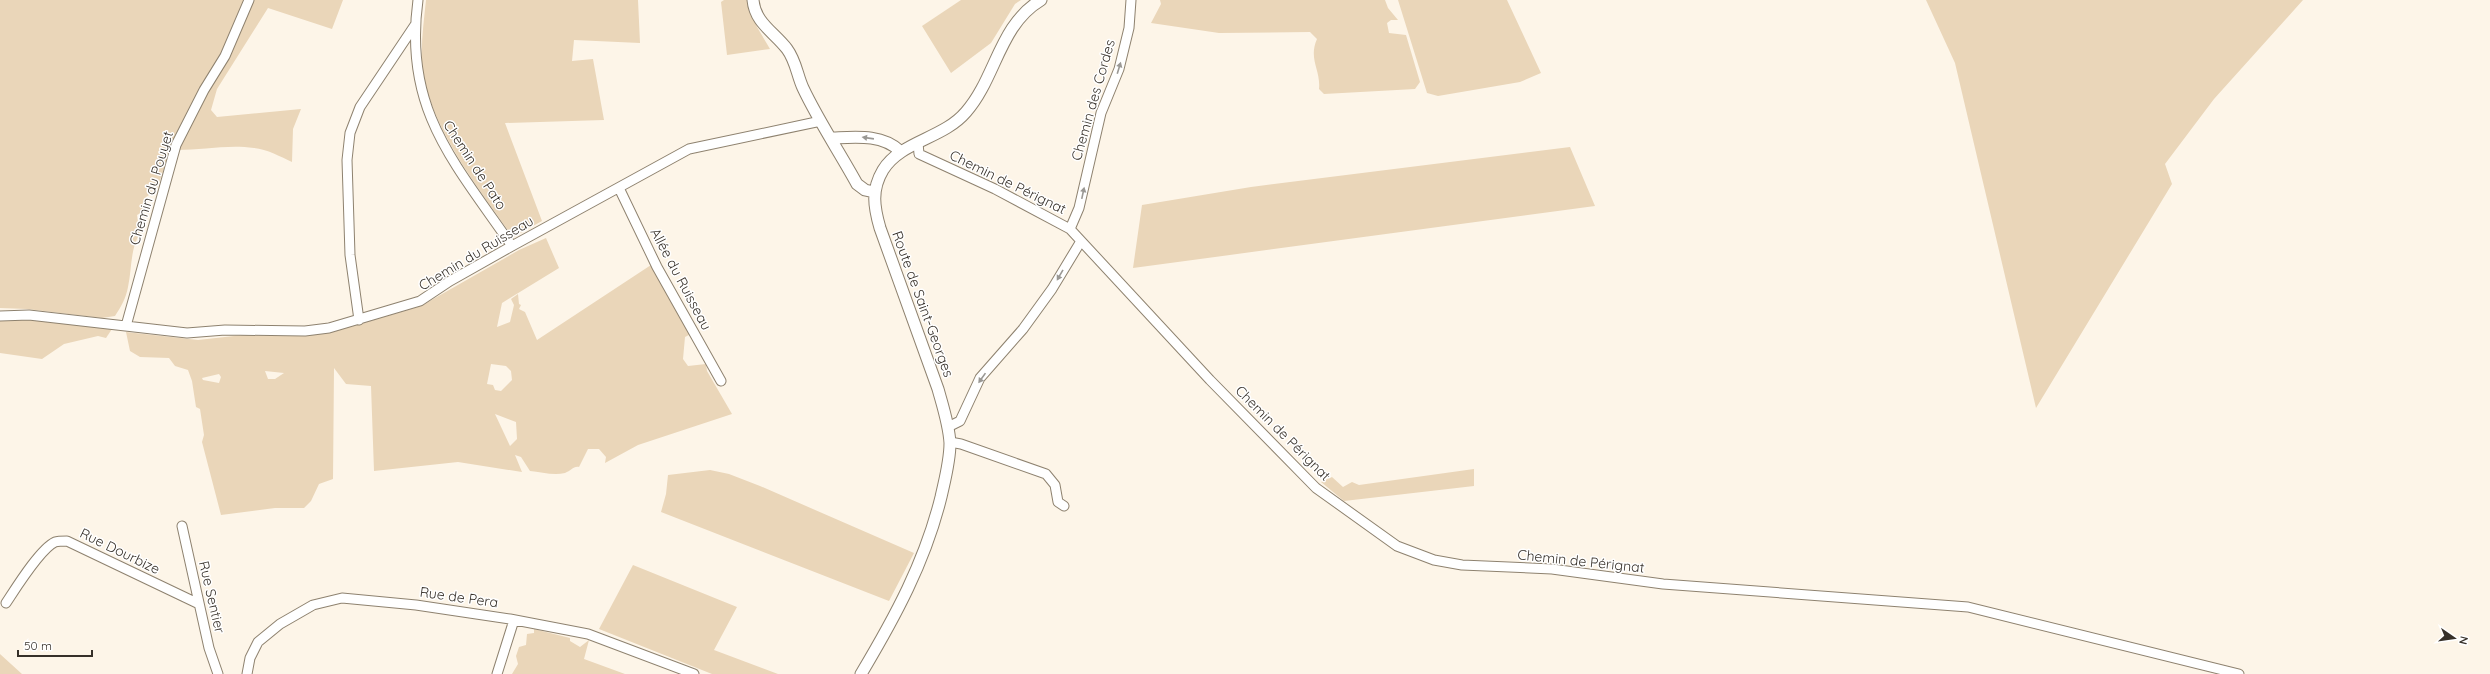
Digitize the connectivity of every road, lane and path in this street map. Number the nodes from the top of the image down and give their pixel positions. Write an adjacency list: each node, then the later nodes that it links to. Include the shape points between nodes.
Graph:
1 (249, 0): 18 (street, Chemin du Pouyet, via 225,56 176,145)
2 (418, 0): 6 (street, Chemin de Pato)
3 (753, 0): 7 (street, via 763,26 786,48 794,61 802,88)
4 (1041, 0): 9 (street, via 1015,22 971,106 956,123)
5 (1131, 0): 13 (street, Chemin des Cordes, one-way to 5, via 1079,208 1101,113 1119,69)
6 (415, 25): 15 (street, Chemin de Pato, via 418,73 422,96 432,123 447,151); 17 (street, via 360,107 350,133 347,160 350,255)
7 (821, 121): 8 (street); 11 (street, Chemin du Ruisseau, via 689,149)
8 (833, 138): 10 (street, one-way to 8, via 892,144 867,137); 12 (street, via 857,184 865,190)
9 (918, 143): 10 (street); 13 (street, Chemin de Pérignat, via 920,154)
10 (900, 151): 12 (street, via 884,169)
11 (619, 188): 15 (street, Chemin du Ruisseau); 19 (street, Allée du Ruisseau, via 657,267)
12 (874, 192): 20 (street, Route de Saint-Georges, via 874,207 880,228 938,390)
13 (1070, 230): 14 (street, Chemin de Pérignat)
14 (1081, 241): 20 (street, one-way to 20, via 1052,289 1023,329 980,378 960,421); 32 (street, Chemin de Pérignat, via 1210,380 1316,488 1397,546 1434,560 1462,565 1552,569 1663,584 1968,607)
15 (512, 246): 17 (street, Chemin du Ruisseau, via 420,301)
16 (0, 316): 18 (street, Chemin du Ruisseau, via 30,315)
17 (359, 320): 18 (street, Chemin du Ruisseau, via 305,331 225,330 186,333)
18 (126, 326)
19 (721, 381)
20 (948, 427): 21 (street, Route de Saint-Georges)
21 (950, 442): 22 (street, via 1046,474 1055,485 1058,502); 31 (street, Route de Saint-Georges, via 943,490 926,549 908,590)
22 (1064, 506)
23 (182, 526): 25 (street, Rue Sentier)
24 (6, 603): 25 (street, Rue Dourbize, via 48,548 56,542 68,541)
25 (199, 604): 27 (street, Rue Sentier)
26 (514, 620): 28 (street, Rue de Pera, via 416,605 342,598 313,605 280,624 258,642 250,658); 29 (street); 30 (street, Rue de Pera, via 588,634)
27 (218, 674)
28 (247, 674)
29 (498, 674)
30 (694, 674)
31 (861, 674)
32 (2239, 674)

